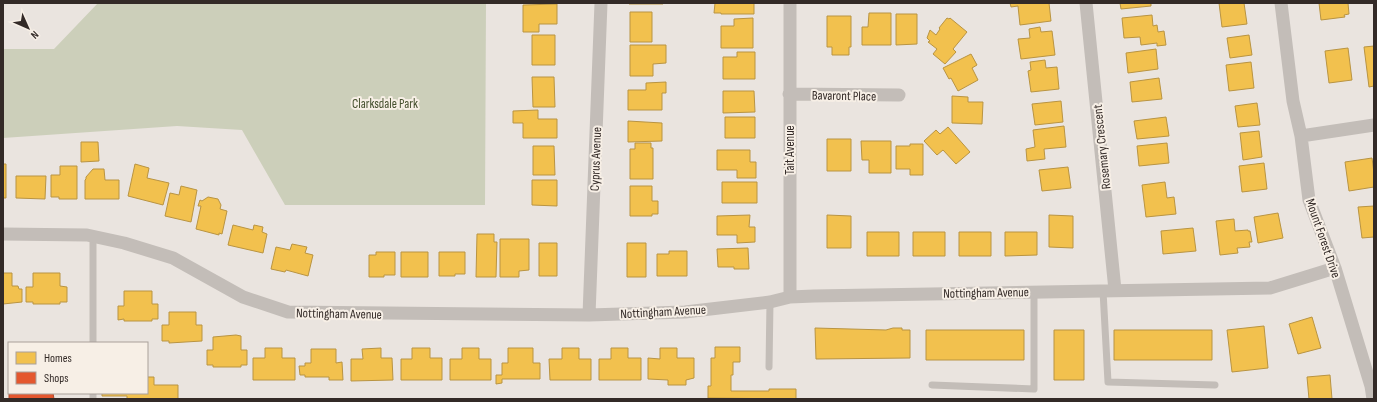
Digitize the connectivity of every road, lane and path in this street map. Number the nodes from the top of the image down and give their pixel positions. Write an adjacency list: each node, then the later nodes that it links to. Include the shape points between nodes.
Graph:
1 (601, 3): 16 (street, Cyprus Avenue)
2 (790, 3): 5 (street, Tait Avenue)
3 (1086, 3): 12 (street, Rosemary Crescent)
4 (1281, 3): 8 (street, Mount Forest Drive, via 1293,101)
5 (789, 94): 6 (street, Bavaront Place); 14 (street, Tait Avenue)
6 (899, 95)
7 (1374, 125): 8 (street)
8 (1301, 136): 11 (street, Mount Forest Drive, via 1309,200)
9 (3, 234): 10 (street, Nottingham Avenue)
10 (93, 237): 16 (street, Nottingham Avenue, via 124,243 173,258 243,297 288,312); 17 (lane)
11 (1335, 268): 12 (street, Nottingham Avenue, via 1270,288); 21 (street, Mount Forest Drive)
12 (1109, 290): 13 (street, Nottingham Avenue); 20 (lane, via 1108,382)
13 (1034, 292): 14 (street, Nottingham Avenue); 19 (lane, via 1034,389)
14 (790, 297): 15 (street, Nottingham Avenue)
15 (770, 302): 16 (street, Nottingham Avenue, via 685,312); 18 (lane)
16 (589, 315)
17 (93, 342)
18 (769, 367)
19 (932, 385)
20 (1215, 385)
21 (1373, 399)

